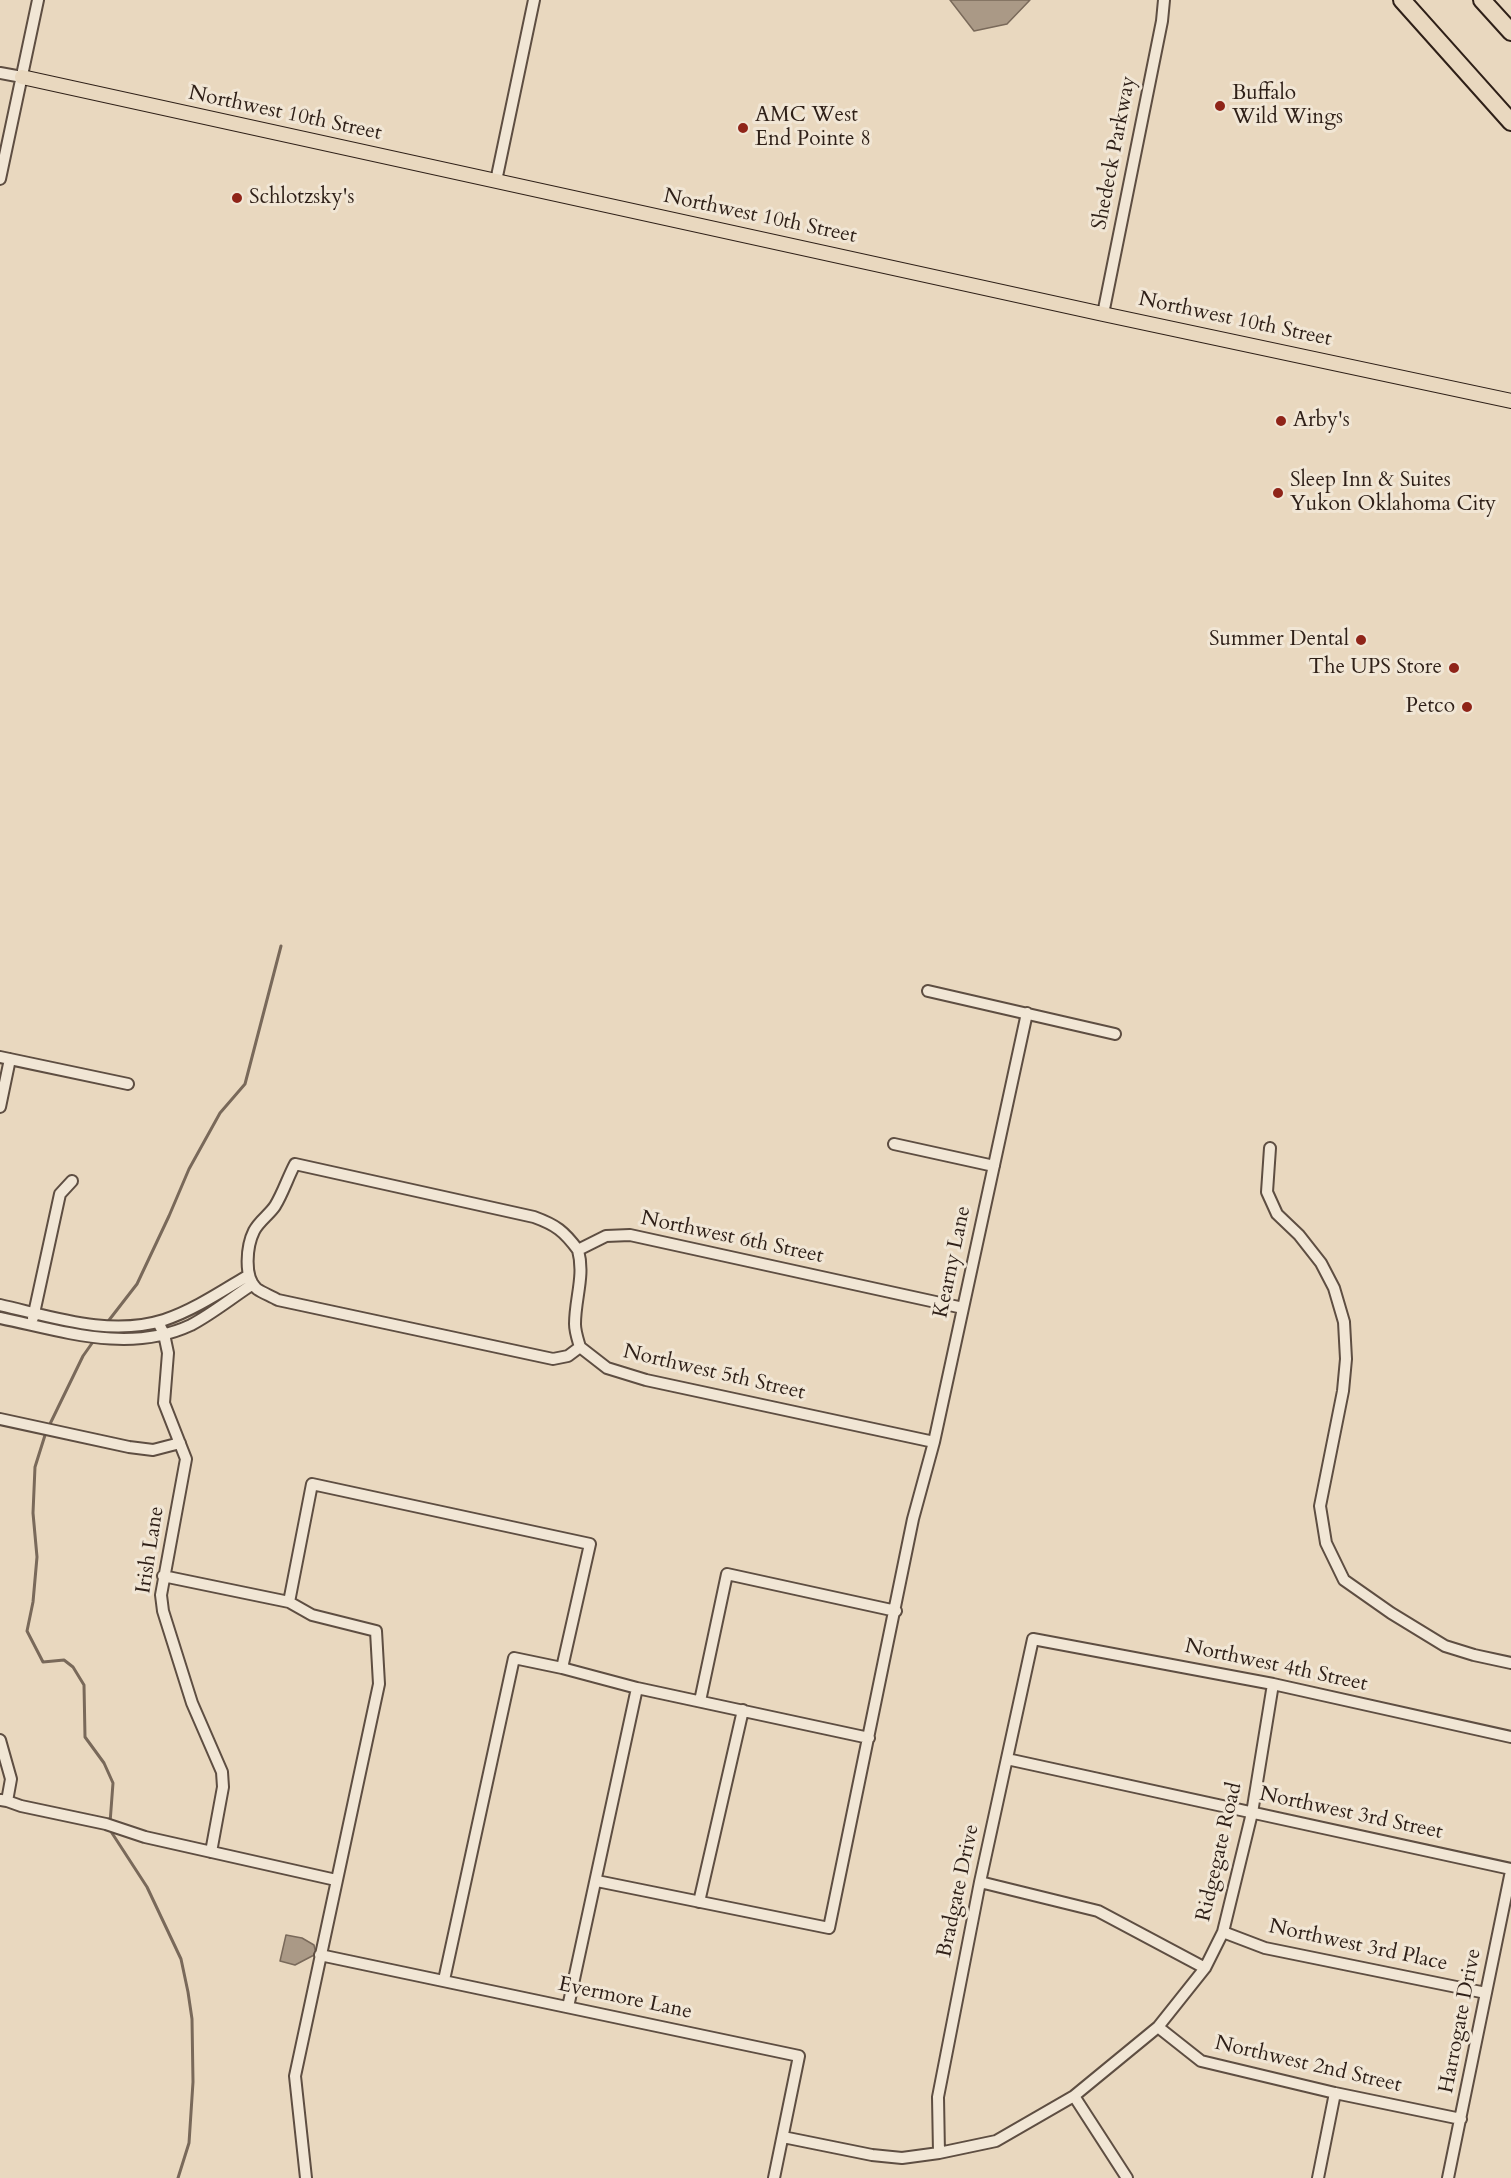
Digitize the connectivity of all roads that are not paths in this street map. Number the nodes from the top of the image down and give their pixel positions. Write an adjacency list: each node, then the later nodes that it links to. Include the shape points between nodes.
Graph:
1 (38, 0): 8 (street)
2 (534, 0): 11 (street)
3 (1164, 0): 12 (street, Shedeck Parkway)
4 (1402, 0): 9 (highway)
5 (1482, 0): 6 (highway)
6 (1511, 32)
7 (0, 73): 8 (street, Northwest 10th Street)
8 (22, 77): 10 (street); 11 (main road, Northwest 10th Street)
9 (1511, 122)
10 (0, 179)
11 (496, 181): 12 (main road, Northwest 10th Street)
12 (1103, 314): 13 (main road, Northwest 10th Street)
13 (1511, 401)
14 (928, 991): 15 (street)
15 (1027, 1013): 16 (street); 22 (street, Kearny Lane)
16 (1115, 1035)
17 (5, 1058): 18 (street); 19 (street)
18 (128, 1084)
19 (0, 1107)
20 (894, 1144): 22 (street)
21 (1270, 1148): 41 (street, via 1267,1192 1277,1214 1321,1263 1334,1288 1344,1322 1343,1391 1320,1506 1326,1543 1344,1580 1391,1613 1445,1646)
22 (994, 1166): 27 (street, Kearny Lane)
23 (72, 1181): 28 (street, via 60,1194)
24 (578, 1250): 25 (street, via 554,1224 534,1217 295,1164 275,1206 254,1231 249,1250); 27 (street, Northwest 6th Street, via 606,1236 630,1235); 33 (street, via 582,1280 575,1327)
25 (251, 1280): 30 (street); 32 (street, via 191,1325); 33 (street, via 258,1289 278,1300 553,1359 568,1356)
26 (0, 1305): 28 (street)
27 (963, 1308): 35 (street, Kearny Lane)
28 (34, 1313): 30 (street, via 95,1326 137,1327); 31 (street)
29 (0, 1318): 31 (street)
30 (158, 1322): 32 (street, Irish Lane)
31 (32, 1325): 32 (street, via 116,1340)
32 (164, 1334): 36 (street, Irish Lane, via 168,1353 164,1403)
33 (580, 1347): 35 (street, Northwest 5th Street, via 607,1368 646,1380)
34 (0, 1419): 36 (street, via 153,1450)
35 (934, 1442): 39 (street, Kearny Lane, via 913,1519)
36 (180, 1443): 37 (street, Irish Lane, via 186,1459)
37 (163, 1576): 38 (street); 53 (street, Irish Lane, via 163,1611 192,1702 222,1772 223,1787)
38 (289, 1602): 42 (street, via 312,1484 590,1544); 55 (street, via 312,1615 376,1631 379,1684)
39 (896, 1611): 45 (street, via 727,1574); 48 (street, Kearny Lane)
40 (1033, 1639): 43 (street, Northwest 4th Street); 50 (street, Bradgate Drive)
41 (1511, 1663)
42 (562, 1668): 44 (street); 62 (street, via 514,1658)
43 (1274, 1684): 47 (street, Northwest 4th Street); 52 (street, Ridgegate Road)
44 (637, 1688): 45 (street); 56 (street)
45 (700, 1701): 46 (street)
46 (743, 1710): 48 (street); 58 (street)
47 (1511, 1737)
48 (869, 1738): 58 (street, Kearny Lane, via 829,1928)
49 (0, 1740): 51 (street, via 11,1779)
50 (1007, 1759): 52 (street, Northwest 3rd Street); 57 (street, Bradgate Drive)
51 (3, 1800): 53 (street)
52 (1252, 1813): 54 (street, Northwest 3rd Street); 59 (street, Ridgegate Road)
53 (211, 1852): 55 (street)
54 (1511, 1870): 63 (street, Harrogate Drive)
55 (336, 1880): 60 (street)
56 (597, 1881): 58 (street); 64 (street)
57 (980, 1882): 61 (street, via 1098,1911); 70 (street, Bradgate Drive, via 938,2097)
58 (699, 1902)
59 (1223, 1932): 61 (street, Ridgegate Road); 63 (street, Northwest 3rd Place, via 1265,1948)
60 (320, 1955): 62 (street, Evermore Lane); 71 (street, via 296,2076)
61 (1205, 1968): 65 (street, Ridgegate Road)
62 (444, 1980): 64 (street, Evermore Lane)
63 (1486, 1993): 68 (street, Harrogate Drive)
64 (568, 2007): 69 (street, Evermore Lane, via 799,2056)
65 (1158, 2026): 66 (street, Northwest 2nd Street, via 1201,2061); 67 (street, Ridgegate Road)
66 (1335, 2094): 68 (street, Northwest 2nd Street); 74 (street)
67 (1074, 2096): 70 (street, Ridgegate Road, via 996,2141); 73 (street)
68 (1461, 2118): 75 (street, Harrogate Drive)
69 (783, 2137): 70 (street, Ridgegate Road, via 872,2155 902,2158); 72 (street, Evermore Lane)
70 (939, 2153)
71 (306, 2178)
72 (774, 2178)
73 (1128, 2178)
74 (1318, 2178)
75 (1448, 2178)

